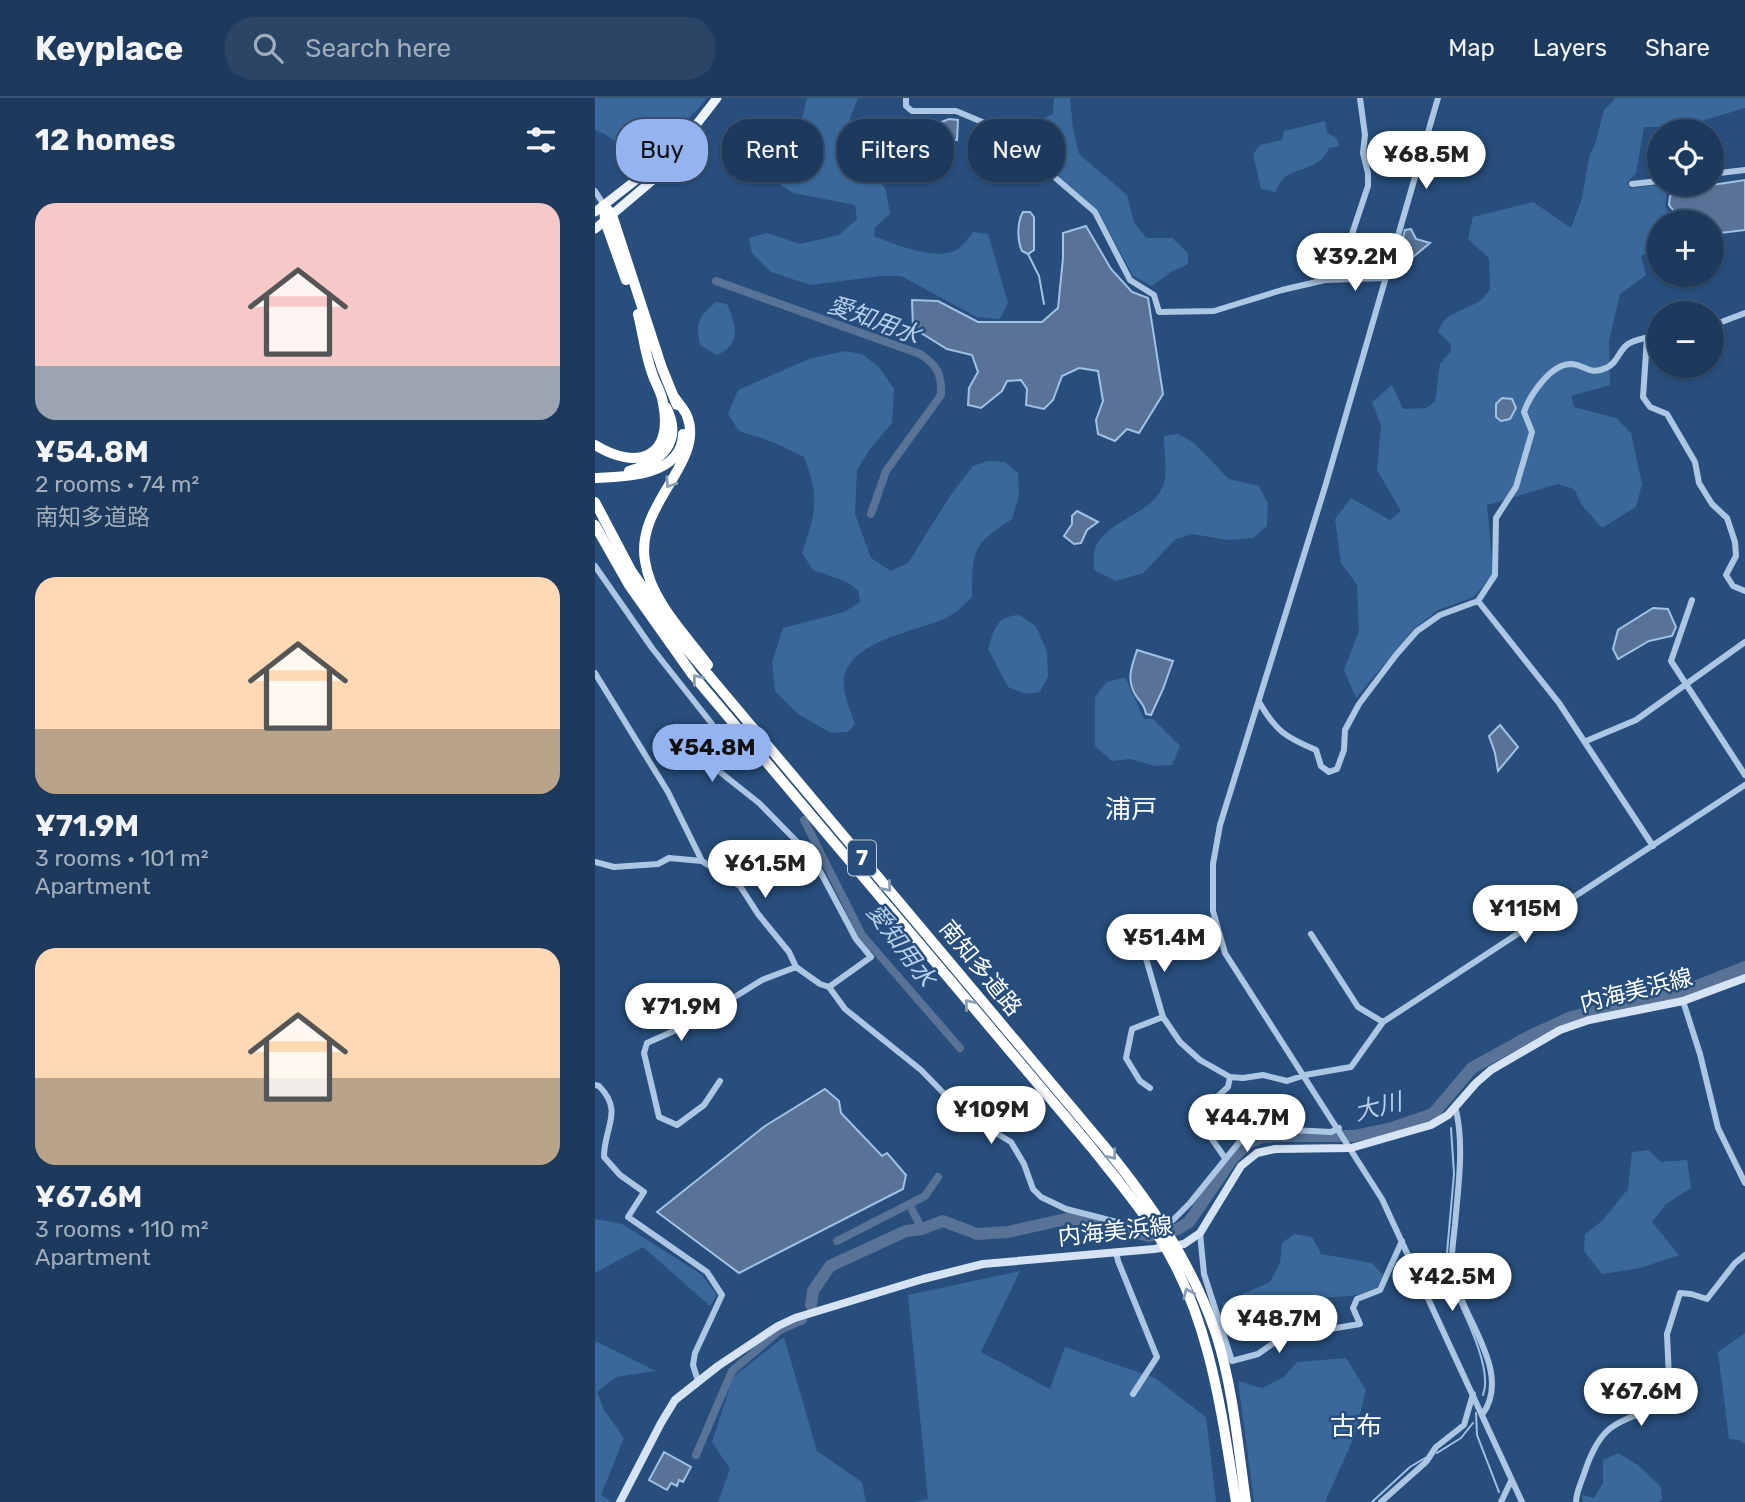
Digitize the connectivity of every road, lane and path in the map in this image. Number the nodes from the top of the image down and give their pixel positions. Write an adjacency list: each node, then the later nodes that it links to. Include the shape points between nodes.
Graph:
1 (717, 98): 5 (main road)
2 (906, 98): 17 (street, via 912,111 956,111 999,129 1095,212 1130,280 1154,295 1159,312 1214,311)
3 (1360, 98): 17 (street, via 1369,186 1349,243)
4 (1438, 98): 16 (street)
5 (701, 119)
6 (1745, 170): 7 (street)
7 (1724, 172)
8 (633, 182): 13 (main road)
9 (651, 182): 14 (main road)
10 (1647, 182): 11 (street)
11 (1632, 184)
12 (595, 191): 13 (street)
13 (599, 208): 14 (highway)
14 (609, 218): 15 (main road); 21 (highway, via 651,371)
15 (595, 229)
16 (1385, 278): 17 (street); 35 (street)
17 (1325, 280)
18 (1745, 313): 19 (street)
19 (1724, 321)
20 (1647, 338): 29 (street, via 1643,397 1650,407 1667,414 1695,462 1699,483 1727,518 1736,556 1726,575 1733,586); 31 (street, via 1627,345 1613,365 1601,370 1558,366 1529,397 1524,412 1531,426 1530,438 1516,487 1496,518 1496,575)
21 (669, 400): 22 (highway, via 664,429 650,455 628,459); 23 (highway, via 673,426 664,454 632,471); 36 (highway, one-way to 36, via 688,416 688,446 679,470 651,513 644,559 659,600 741,709)
22 (595, 445)
23 (598, 476)
24 (595, 502): 36 (highway, 南知多道路 / 7, via 632,572)
25 (595, 525): 27 (highway, 南知多道路 / 7)
26 (595, 536): 27 (highway, via 603,551)
27 (611, 555): 61 (highway, 南知多道路 / 7, one-way to 27, via 692,674)
28 (595, 566): 47 (street, via 712,724 701,755 759,803 813,858 856,939 871,957)
29 (1745, 591)
30 (1692, 600): 34 (street, via 1671,660)
31 (1478, 601): 35 (street, via 1440,615 1417,631 1396,655 1345,730 1337,769 1329,772 1321,766 1316,750 1273,725); 37 (street)
32 (1745, 642): 34 (street)
33 (595, 673): 41 (street, via 668,792)
34 (1685, 684): 37 (street, via 1636,720); 38 (street)
35 (1259, 702): 51 (street, via 1217,840 1213,911 1225,953)
36 (743, 719): 61 (highway, 南知多道路 / 7, one-way to 61, via 917,922)
37 (1586, 741): 40 (street)
38 (1745, 775)
39 (1745, 785): 40 (street)
40 (1653, 846): 50 (street)
41 (702, 861): 42 (street, via 669,858 658,864 614,867); 45 (street, via 740,886)
42 (595, 862)
43 (1311, 934): 50 (street, via 1357,1007)
44 (1140, 938): 49 (street)
45 (796, 967): 47 (street); 53 (street, via 762,980 697,1021 647,1043 644,1053 659,1118 677,1125 704,1105)
46 (1745, 978): 48 (main road, 内海美浜線)
47 (829, 987): 59 (street, via 845,1009 921,1070 963,1113 1011,1142 1033,1189 1066,1209 1144,1229 1159,1228 1190,1203)
48 (1683, 1001): 56 (main road, 内海美浜線, via 1560,1030 1491,1070); 60 (street, via 1718,1128)
49 (1163, 1017): 52 (street, via 1200,1060); 55 (street, via 1132,1029 1126,1058)
50 (1383, 1022): 51 (street, via 1350,1067)
51 (1305, 1075): 52 (street, via 1287,1082 1263,1074); 57 (street)
52 (1230, 1077): 59 (street, via 1228,1087 1196,1116)
53 (720, 1081)
54 (595, 1086): 67 (street, via 608,1095 614,1115 604,1157 645,1192 628,1217 706,1272 722,1295 695,1353)
55 (1150, 1088)
56 (1455, 1106): 58 (main road, 内海美浜線, via 1431,1125); 70 (street, via 1460,1169 1451,1262 1492,1371 1489,1406)
57 (1340, 1130): 58 (street); 59 (street, via 1272,1129 1241,1140)
58 (1350, 1145): 62 (main road, 内海美浜線, via 1257,1153 1241,1166); 63 (street)
59 (1225, 1158)
60 (1745, 1183)
61 (1143, 1204): 66 (highway, 南知多道路 / 7, via 1160,1239)
62 (1200, 1233): 63 (street, via 1204,1274 1232,1361 1258,1354 1282,1337 1360,1324 1353,1308 1357,1299 1380,1290); 64 (main road, 内海美浜線, via 1184,1244)
63 (1402, 1241): 69 (street)
64 (1117, 1252): 67 (main road, 内海美浜線, via 983,1264 815,1310 778,1326); 68 (street, via 1157,1357)
65 (1745, 1255): 78 (street, via 1707,1299 1680,1293 1667,1334 1669,1378 1654,1409 1616,1422 1601,1436 1590,1455)
66 (1178, 1259): 73 (highway, 南知多道路 / 7, one-way to 66, via 1214,1370); 74 (highway, 南知多道路 / 7, via 1206,1308 1219,1347)
67 (698, 1381): 72 (main road, 内海美浜線, via 675,1400)
68 (1133, 1394)
69 (1473, 1394): 70 (street); 75 (street, via 1465,1425)
70 (1482, 1415): 71 (street)
71 (1511, 1481): 76 (street); 77 (street)
72 (621, 1502)
73 (1236, 1502)
74 (1246, 1502)
75 (1381, 1502)
76 (1501, 1502)
77 (1523, 1502)
78 (1576, 1502)

